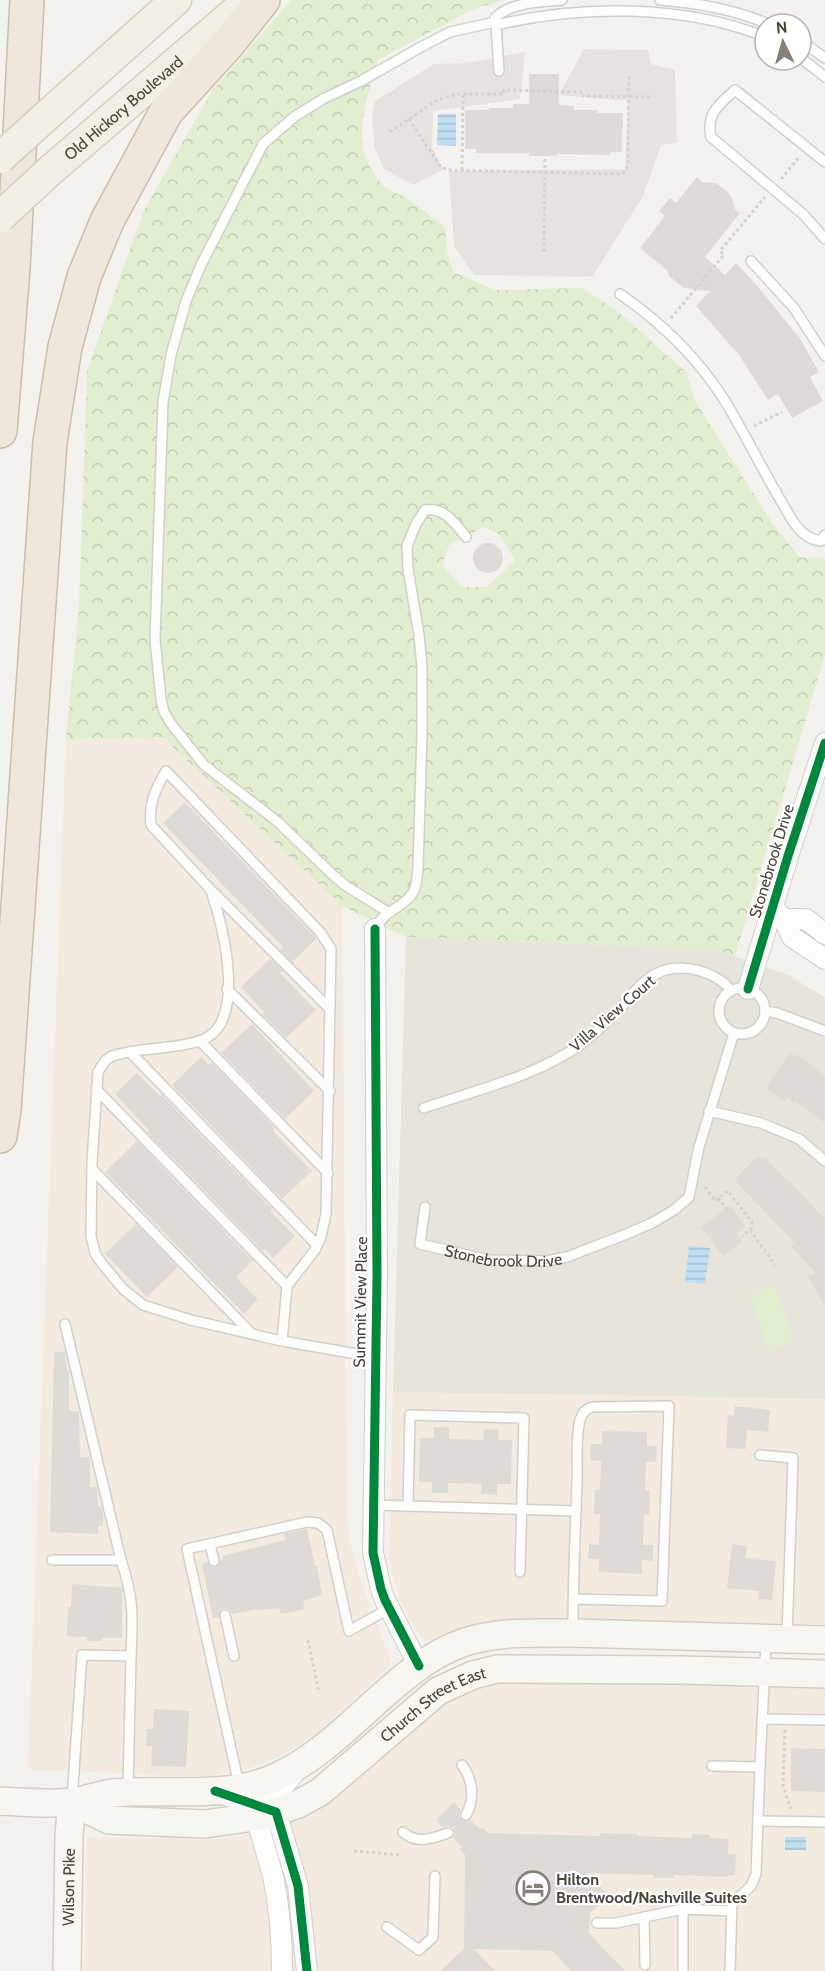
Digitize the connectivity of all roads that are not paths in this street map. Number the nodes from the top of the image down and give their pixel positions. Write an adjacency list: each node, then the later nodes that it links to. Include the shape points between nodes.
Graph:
1 (27, 0): 20 (highway)
2 (176, 0): 13 (main road, bridge)
3 (249, 0): 15 (main road, Old Hickory Boulevard, bridge)
4 (263, 0): 42 (highway, via 166,112 107,221 84,278 65,347 50,442)
5 (562, 0): 8 (lane, via 510,8 495,18)
6 (660, 0): 7 (lane, via 713,7)
7 (753, 19)
8 (496, 24): 9 (lane, via 565,14 631,12 705,20); 11 (lane); 25 (lane, via 450,32 420,47 323,99 263,144 186,301 163,402 155,640 164,712 204,765 278,822 340,882)
9 (753, 33)
10 (813, 68): 12 (lane)
11 (499, 70)
12 (825, 77)
13 (0, 158)
14 (825, 162): 16 (lane, via 735,90 715,110 710,123 711,137 804,215)
15 (0, 217)
16 (825, 239)
17 (751, 261): 19 (lane, via 794,308)
18 (620, 294): 21 (lane, via 663,327 708,376 797,527 810,540 821,541)
19 (825, 356)
20 (0, 431)
21 (825, 535)
22 (466, 537): 25 (lane, via 442,512 432,508 425,510 407,546 422,667 418,869 412,894)
23 (825, 743): 26 (street, Stonebrook Drive, via 788,856)
24 (210, 890): 30 (lane, via 226,947); 32 (lane); 32 (lane, via 151,825 151,802 166,771 320,932 331,949)
25 (388, 912): 27 (lane)
26 (779, 913): 28 (street, via 806,919); 29 (street, via 792,937); 31 (street, Stonebrook Drive)
27 (375, 928): 52 (street, Summit View Place)
28 (825, 934)
29 (825, 959)
30 (227, 989): 36 (lane, via 224,1018 214,1033); 39 (lane)
31 (740, 990): 33 (lane, via 761,997); 35 (lane, Stonebrook Drive, via 721,999 718,1013 725,1028); 40 (lane, Villa View Court, via 691,968 662,971 640,986 594,1033 554,1062)
32 (330, 1009): 39 (lane)
33 (765, 1011): 34 (lane); 35 (lane, via 754,1031)
34 (825, 1030)
35 (734, 1033): 41 (lane, Stonebrook Drive)
36 (200, 1041): 37 (lane); 45 (lane)
37 (130, 1052): 38 (lane, via 112,1056 100,1066); 47 (lane)
38 (96, 1089): 44 (lane); 48 (lane)
39 (330, 1091): 45 (lane)
40 (424, 1108)
41 (709, 1111): 43 (lane, via 761,1123 799,1139); 46 (lane, Stonebrook Drive, via 689,1197 660,1218 567,1257 547,1262 489,1260 420,1244)
42 (0, 1136)
43 (825, 1161)
44 (92, 1169): 50 (lane); 50 (lane, via 93,1244 99,1261 123,1289 150,1308)
45 (328, 1173): 47 (lane, via 326,1214)
46 (425, 1207)
47 (317, 1245): 48 (lane)
48 (287, 1286): 51 (lane)
49 (65, 1323): 60 (lane)
50 (252, 1334): 51 (lane)
51 (282, 1341): 52 (lane)
52 (374, 1357): 54 (street, Summit View Place)
53 (760, 1455): 67 (lane, via 793,1458)
54 (372, 1504): 55 (lane); 64 (street, Summit View Place, via 374,1562)
55 (408, 1506): 56 (lane); 56 (lane, via 410,1415 524,1418)
56 (521, 1509): 57 (lane); 62 (lane)
57 (576, 1511): 63 (lane); 63 (lane, via 579,1431 584,1412 604,1406 669,1406 662,1601)
58 (210, 1544): 61 (lane); 64 (lane, via 312,1521 327,1530 349,1631); 80 (lane, via 187,1549)
59 (52, 1560): 60 (lane)
60 (121, 1560): 69 (lane, via 134,1613)
61 (214, 1561)
62 (520, 1572)
63 (573, 1599): 66 (lane)
64 (390, 1608): 71 (street, Summit View Place)
65 (225, 1616): 70 (lane)
66 (573, 1634): 67 (main road, Church Street East); 71 (main road, Church Street East, via 480,1638 448,1649)
67 (777, 1639): 68 (main road, Church Street East); 72 (lane)
68 (825, 1640)
69 (131, 1656): 81 (lane); 83 (lane, via 82,1654)
70 (234, 1656)
71 (419, 1666): 77 (main road, Church Street East)
72 (764, 1672): 73 (main road, Church Street East); 74 (lane); 84 (main road, Church Street East, via 524,1668 473,1675 438,1691 320,1792 298,1804)
73 (824, 1673)
74 (762, 1719): 75 (lane); 79 (lane)
75 (825, 1720)
76 (462, 1765): 85 (lane, via 472,1788)
77 (300, 1766): 80 (main road, Church Street East, via 272,1780); 84 (street)
78 (712, 1766): 79 (lane)
79 (760, 1767): 86 (lane)
80 (227, 1789): 81 (main road, Church Street East); 84 (street)
81 (128, 1793): 83 (main road, Church Street East)
82 (0, 1802): 83 (main road, Church Street East)
83 (72, 1802): 84 (main road, Church Street East, via 109,1820 205,1824); 98 (main road, Wilson Pike)
84 (266, 1812): 97 (street, via 279,1913)
85 (466, 1815)
86 (758, 1821): 87 (lane); 92 (lane, via 756,1874 751,1886 732,1904)
87 (825, 1822)
88 (403, 1832): 89 (lane, via 412,1839 426,1840)
89 (448, 1833)
90 (435, 1876): 95 (lane, via 433,1937 419,1950)
91 (683, 1909): 92 (lane); 93 (lane); 99 (lane)
92 (731, 1911): 100 (lane)
93 (644, 1917): 94 (lane); 96 (lane)
94 (597, 1923)
95 (387, 1927)
96 (645, 1965)
97 (294, 1968)
98 (67, 1971)
99 (683, 1971)
100 (730, 1971)

